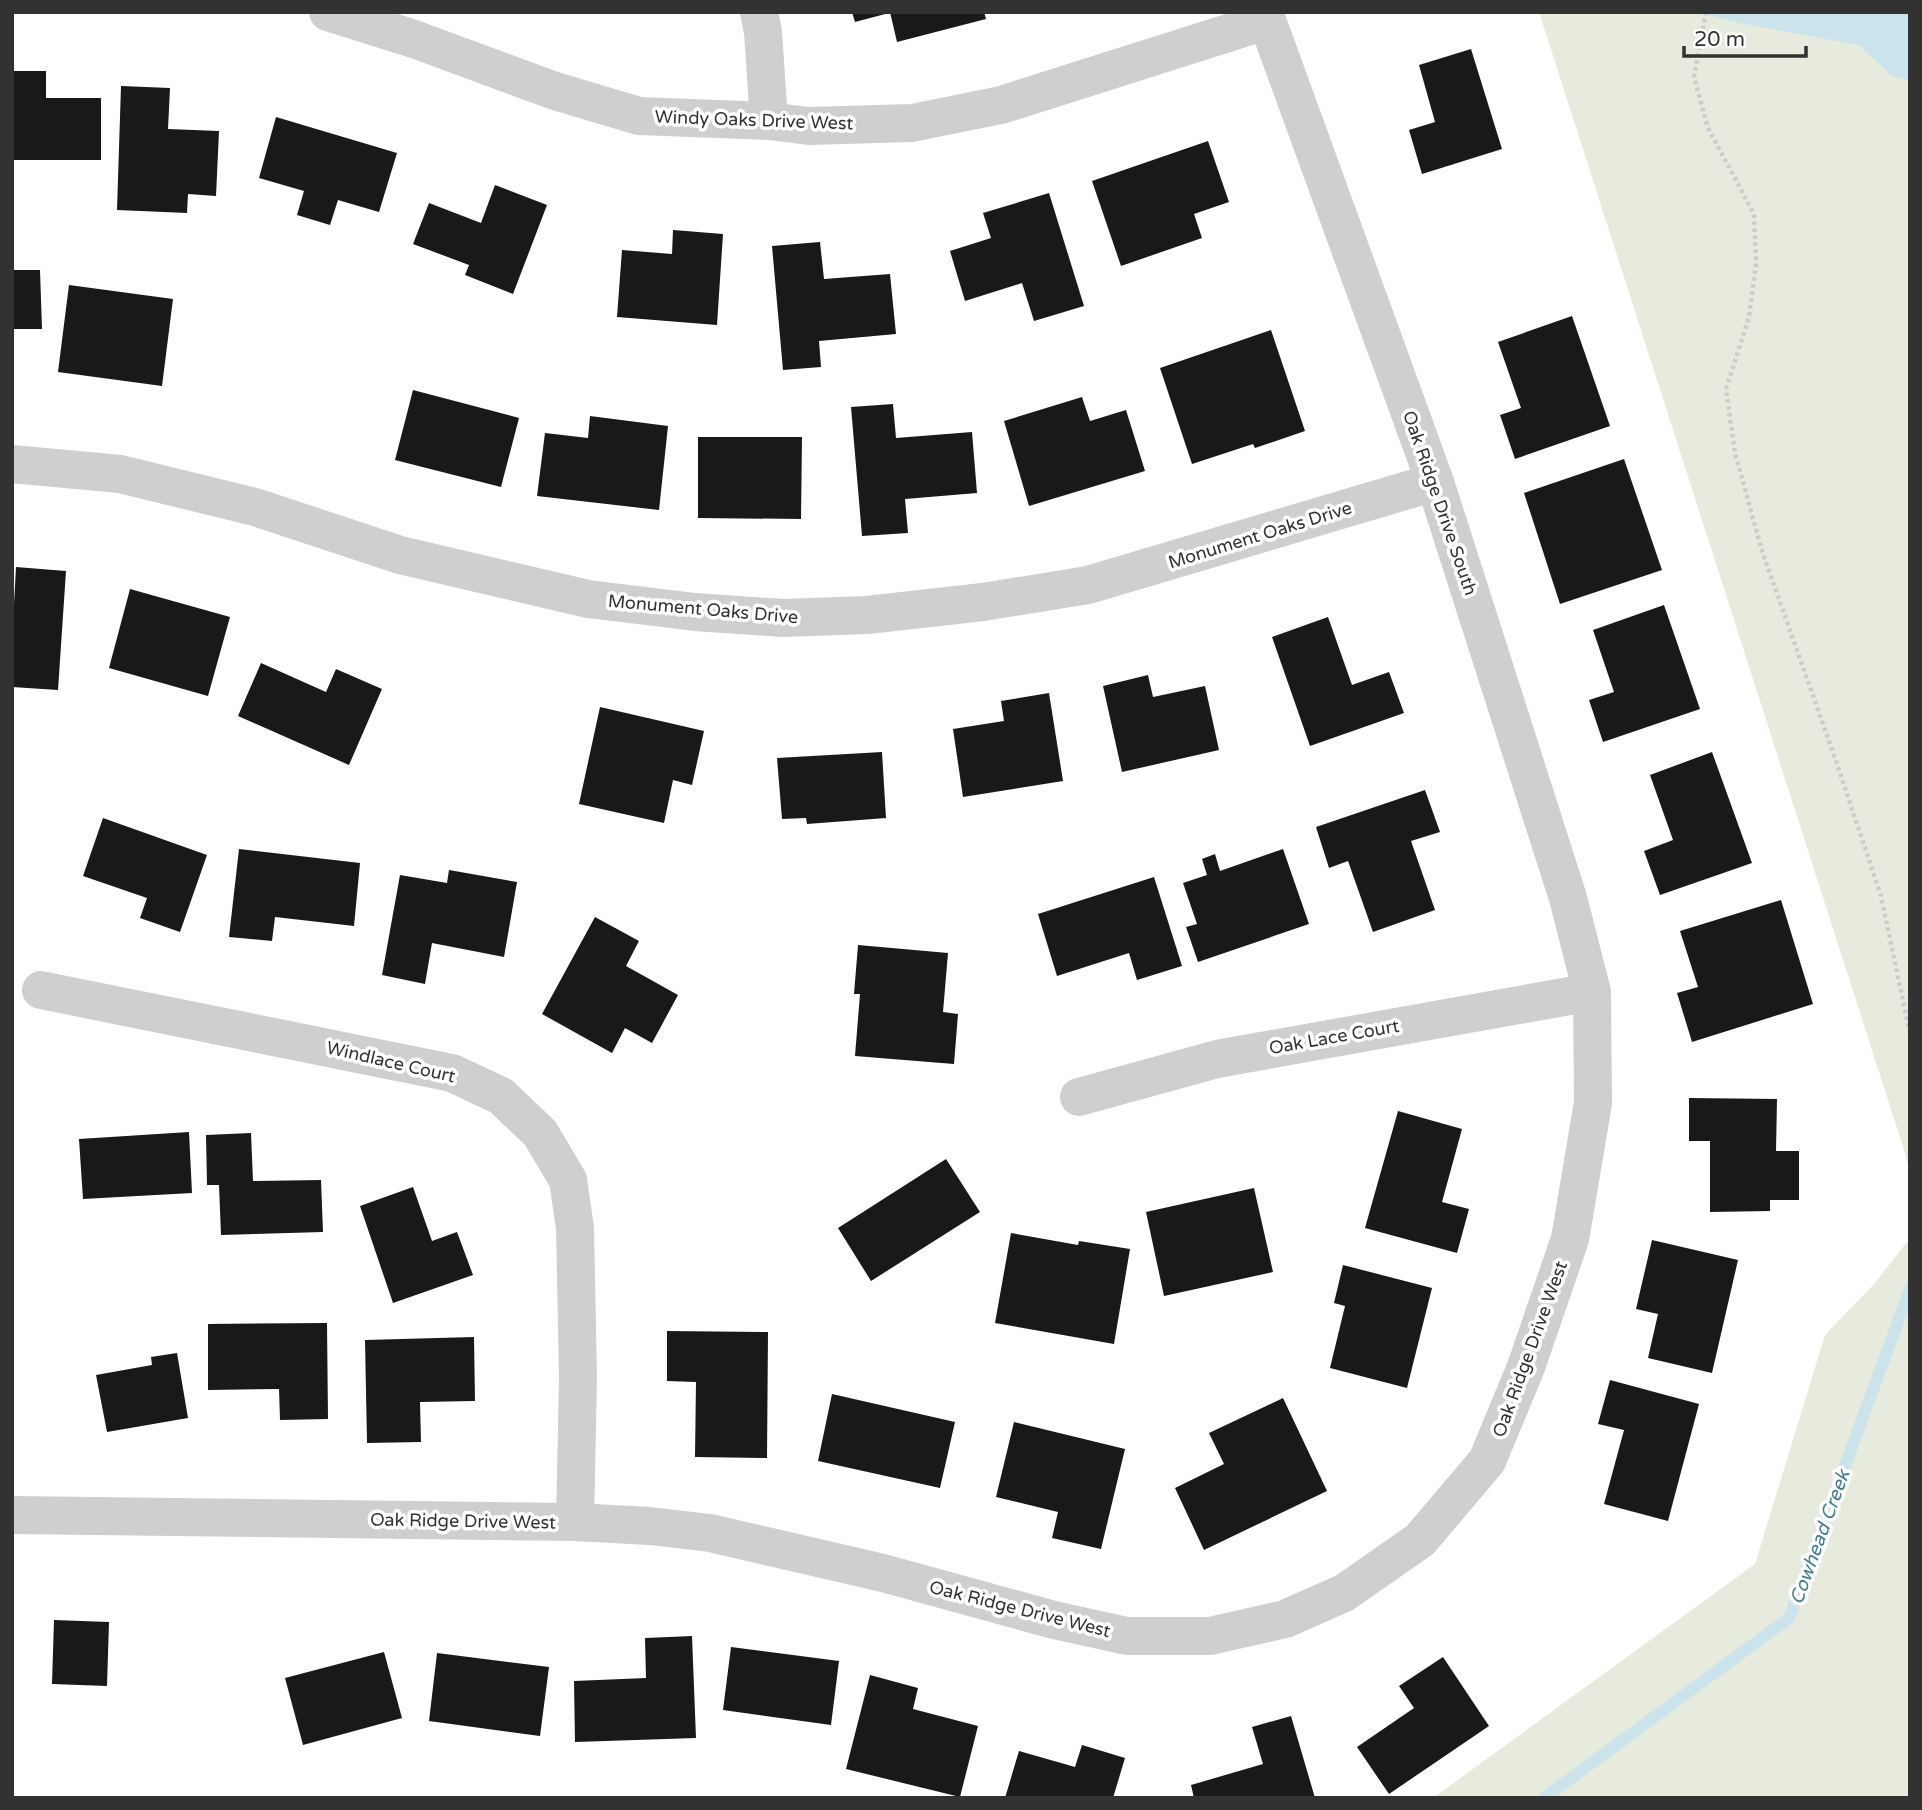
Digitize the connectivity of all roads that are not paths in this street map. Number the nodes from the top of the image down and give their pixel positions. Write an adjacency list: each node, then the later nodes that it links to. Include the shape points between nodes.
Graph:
1 (328, 12): 4 (street, Windy Oaks Drive West, via 639,116)
2 (759, 12): 4 (street)
3 (1265, 17): 4 (street, Windy Oaks Drive West, via 1000,105 912,123 809,126); 6 (street, Oak Ridge Drive South)
4 (769, 121)
5 (12, 464): 6 (street, Monument Oaks Drive, via 120,474 255,507 400,555 588,599 783,618 983,603 1088,585)
6 (1435, 482): 8 (street, Oak Ridge Drive South, via 1569,898)
7 (41, 990): 11 (street, Windlace Court, via 452,1073 501,1096 540,1133 568,1180 575,1228)
8 (1592, 992): 9 (street, Oak Lace Court, via 1217,1059); 11 (street, Oak Ridge Drive West, via 1593,1103 1570,1239 1487,1461 1420,1540 1344,1594 1285,1619 1210,1636 1127,1636 710,1533)
9 (1079, 1097)
10 (12, 1515): 11 (street, Oak Ridge Drive West)
11 (575, 1522)

